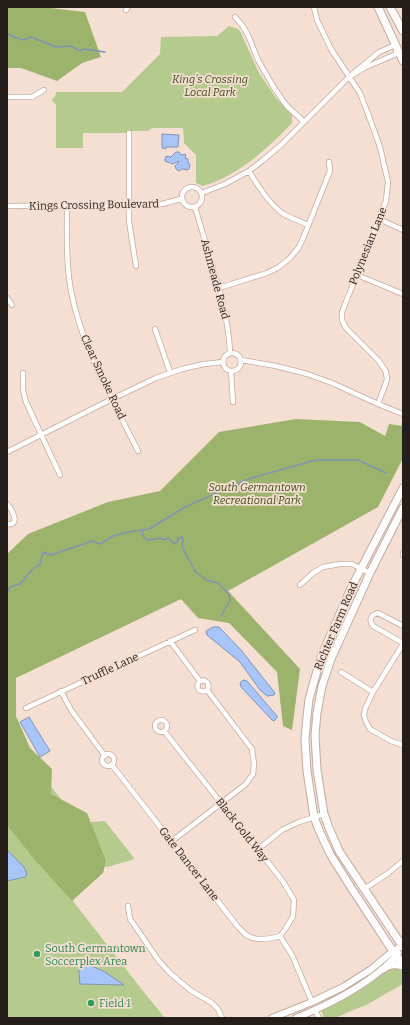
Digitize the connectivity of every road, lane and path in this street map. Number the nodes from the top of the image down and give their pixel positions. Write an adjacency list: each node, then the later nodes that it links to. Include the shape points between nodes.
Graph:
1 (314, 7): 8 (street, Polynesian Lane, via 330,49)
2 (378, 7): 6 (main road)
3 (390, 7): 5 (main road)
4 (235, 17): 11 (street, via 248,35 258,60 273,86 286,105)
5 (403, 31)
6 (400, 46): 7 (main road); 8 (street, via 379,52); 8 (street, via 396,54)
7 (403, 61)
8 (348, 77): 11 (street); 21 (street, Polynesian Lane, via 360,93 367,111 380,147 388,182 386,201)
9 (44, 90): 10 (street, via 32,97)
10 (7, 97)
11 (304, 122): 14 (street, via 281,145)
12 (129, 133): 17 (street)
13 (329, 162): 22 (street, via 330,171)
14 (249, 170): 15 (street, via 226,184); 22 (street, via 274,206)
15 (202, 193): 16 (street, via 194,186 187,187 182,192); 20 (street, via 202,200)
16 (182, 200): 17 (street, Kings Crossing Boulevard, via 162,204); 20 (street, via 185,205)
17 (129, 205): 19 (street, Kings Crossing Boulevard); 24 (street)
18 (7, 206): 19 (street, Kings Crossing Boulevard)
19 (67, 206): 37 (street, Clear Smoke Road, via 71,289 79,324)
20 (195, 207): 26 (street, Ashmeade Road)
21 (379, 219): 23 (street); 25 (street, Polynesian Lane)
22 (308, 225): 26 (street, via 298,248 279,268)
23 (403, 230)
24 (136, 266)
25 (357, 275): 27 (street); 39 (street, Polynesian Lane, via 342,312 342,320 346,328 386,372 387,380)
26 (219, 288): 31 (street, Ashmeade Road, via 227,319)
27 (403, 294)
28 (7, 298): 29 (street)
29 (12, 305)
30 (155, 329): 34 (street)
31 (230, 353): 32 (street, via 235,353); 33 (street, via 224,356)
32 (241, 360): 35 (street, via 240,368); 39 (street, via 307,374)
33 (223, 362): 34 (street); 35 (street, via 226,370)
34 (170, 372): 37 (street)
35 (231, 372): 38 (street)
36 (23, 373): 41 (street, via 26,402)
37 (112, 399): 41 (street); 42 (street, Clear Smoke Road)
38 (233, 402)
39 (378, 404): 40 (street)
40 (403, 414)
41 (41, 434): 43 (street); 44 (street)
42 (138, 451)
43 (7, 452)
44 (60, 475)
45 (403, 488): 49 (main road, Richter Farm Road)
46 (7, 504): 48 (street, via 15,518 12,524)
47 (403, 508): 50 (main road, Richter Farm Road)
48 (7, 524)
49 (361, 569): 50 (street); 51 (street, via 352,564 323,567); 68 (main road, Richter Farm Road, via 320,657 309,699 305,738)
50 (370, 574): 67 (main road, Richter Farm Road, via 330,659 322,686 315,735)
51 (300, 585)
52 (403, 626): 55 (street, via 378,613 370,619 373,626)
53 (195, 630): 54 (street, Truffle Lane)
54 (170, 641): 57 (street); 59 (street, Truffle Lane)
55 (403, 644): 60 (street)
56 (341, 672): 60 (street)
57 (200, 681): 58 (street, via 207,682); 58 (street, via 198,689 202,692)
58 (207, 690): 66 (street, via 252,749 254,760 253,774 246,784)
59 (61, 692): 61 (street, Truffle Lane); 64 (street, Gate Dancer Lane)
60 (374, 692): 63 (street, via 365,709 366,722 370,729)
61 (26, 708)
62 (164, 731): 66 (street, Black Gold Way)
63 (403, 745)
64 (104, 756): 65 (street, Gate Dancer Lane, via 103,764); 65 (street, Gate Dancer Lane, via 114,757)
65 (112, 765): 69 (street, Gate Dancer Lane)
66 (221, 803): 69 (street); 70 (street, Black Gold Way)
67 (324, 814): 68 (street); 72 (main road, Richter Farm Road, via 339,851)
68 (314, 817): 70 (street, via 282,830); 76 (main road, Richter Farm Road, via 330,854)
69 (172, 841): 74 (street, Gate Dancer Lane, via 238,927 248,936 270,939)
70 (257, 850): 74 (street, Black Gold Way, via 282,880 294,900 293,916)
71 (403, 861): 72 (street)
72 (364, 889): 75 (main road, Richter Farm Road)
73 (128, 906): 81 (street, via 130,919 159,960 190,990 218,1009)
74 (280, 936): 79 (street, via 292,955)
75 (403, 946): 76 (street)
76 (394, 954): 77 (main road, Richter Farm Road); 78 (street); 79 (street, via 356,979)
77 (403, 965): 78 (main road, via 389,965)
78 (383, 969): 80 (street, via 347,994)
79 (312, 1002): 82 (street)
80 (315, 1010): 83 (street); 84 (street)
81 (222, 1018)
82 (272, 1018)
83 (296, 1018)
84 (319, 1018)

